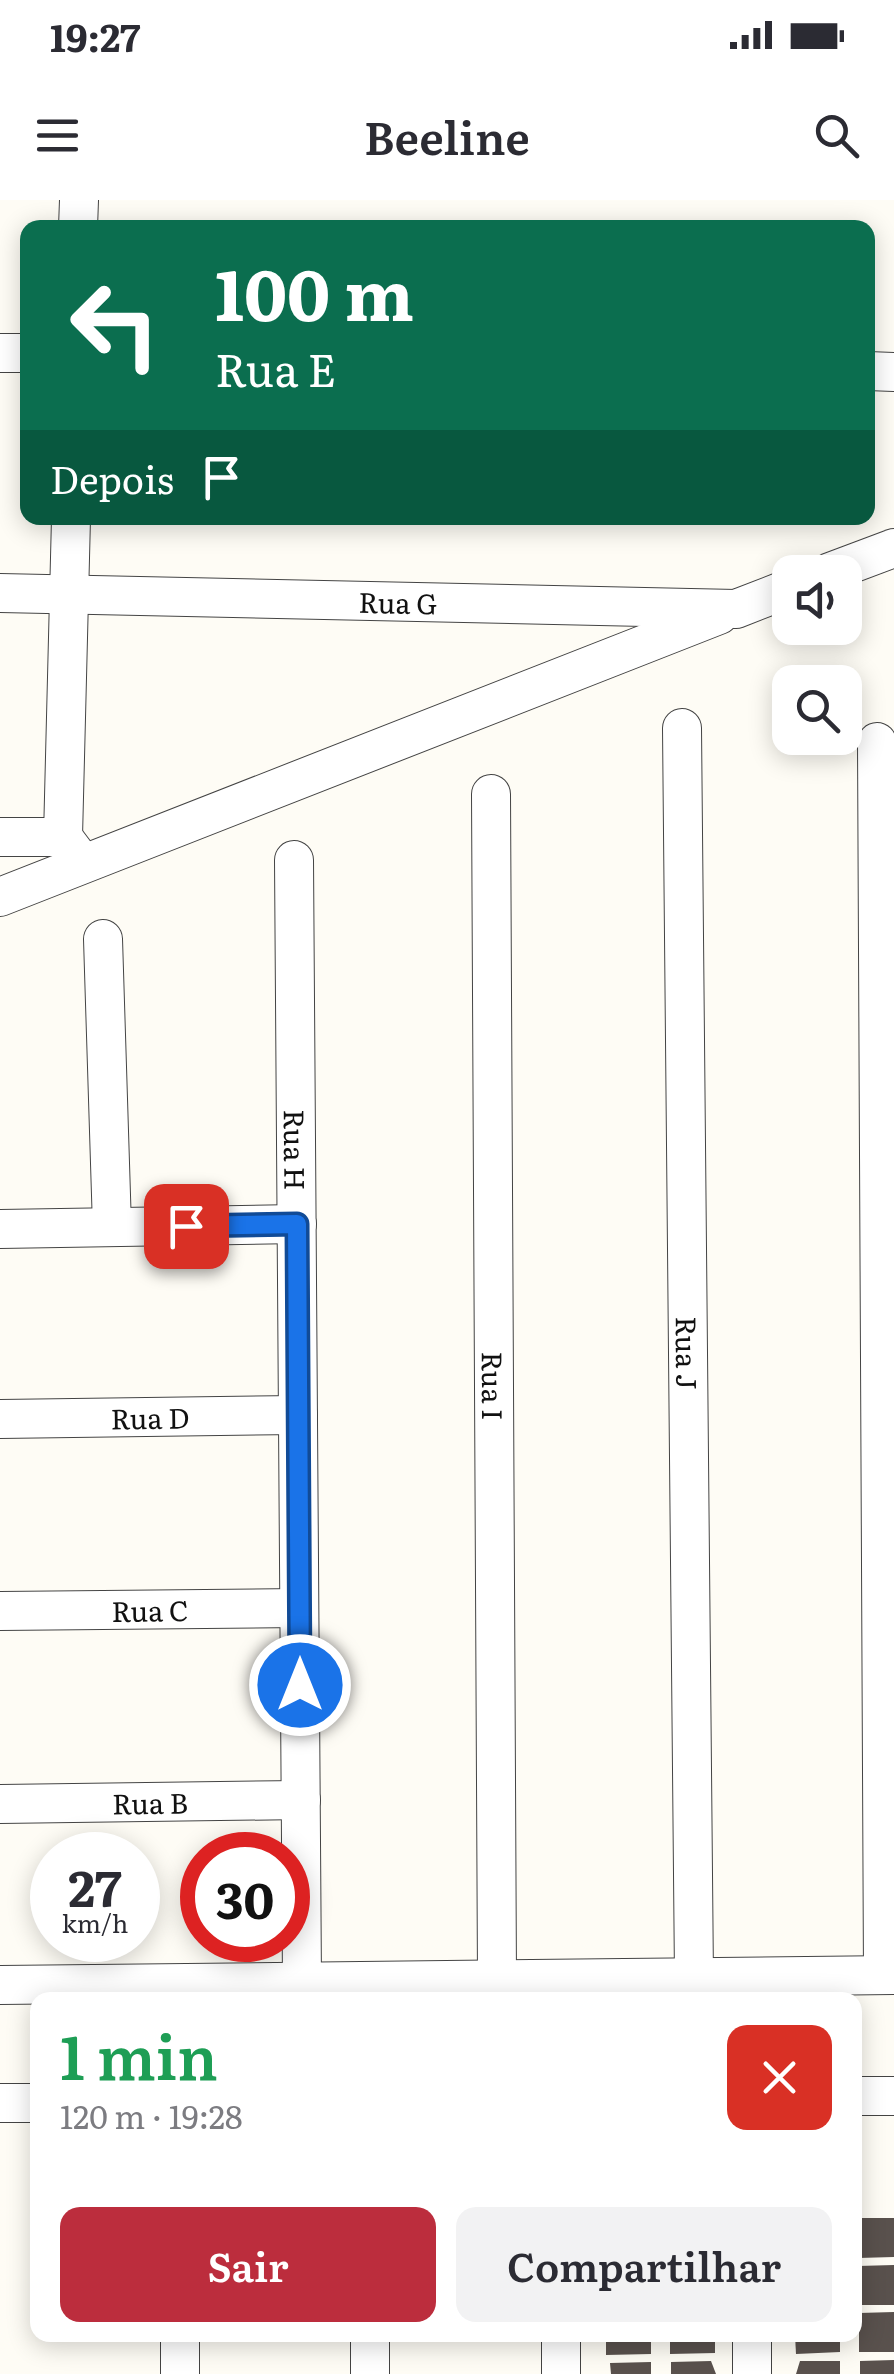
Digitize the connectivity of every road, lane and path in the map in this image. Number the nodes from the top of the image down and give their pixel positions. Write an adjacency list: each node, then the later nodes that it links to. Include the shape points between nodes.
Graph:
1 (71, 525): 5 (street)
2 (894, 548): 3 (street)
3 (862, 560)
4 (0, 593): 5 (street, Rua G)
5 (69, 594): 7 (street, Rua G); 12 (street)
6 (772, 595): 7 (street, Rua G)
7 (736, 609): 12 (street)
8 (682, 728): 27 (street, Rua J)
9 (877, 742): 23 (street)
10 (492, 794): 28 (street, Rua I)
11 (0, 837): 12 (street)
12 (73, 850): 14 (street)
13 (294, 860): 16 (street, Rua H)
14 (0, 897)
15 (103, 939): 17 (street)
16 (297, 1224): 17 (street); 19 (street, Rua H)
17 (112, 1227): 18 (street)
18 (0, 1228)
19 (298, 1416): 20 (street, Rua D); 21 (street, Rua H)
20 (0, 1419)
21 (300, 1608): 22 (street, Rua C); 24 (street, Rua H)
22 (0, 1612)
23 (888, 1786): 26 (street)
24 (301, 1800): 25 (street, Rua B); 29 (street, Rua H)
25 (0, 1804)
26 (889, 1975): 27 (street)
27 (694, 1978): 28 (street)
28 (497, 1980): 29 (street)
29 (302, 1982): 30 (street)
30 (0, 1985)
31 (862, 2096): 32 (street)
32 (894, 2096)
33 (30, 2103): 34 (street)
34 (0, 2104)
35 (180, 2342): 39 (street)
36 (370, 2342): 40 (street)
37 (561, 2342): 41 (street)
38 (752, 2342): 42 (street)
39 (180, 2374)
40 (370, 2374)
41 (561, 2374)
42 (752, 2374)

